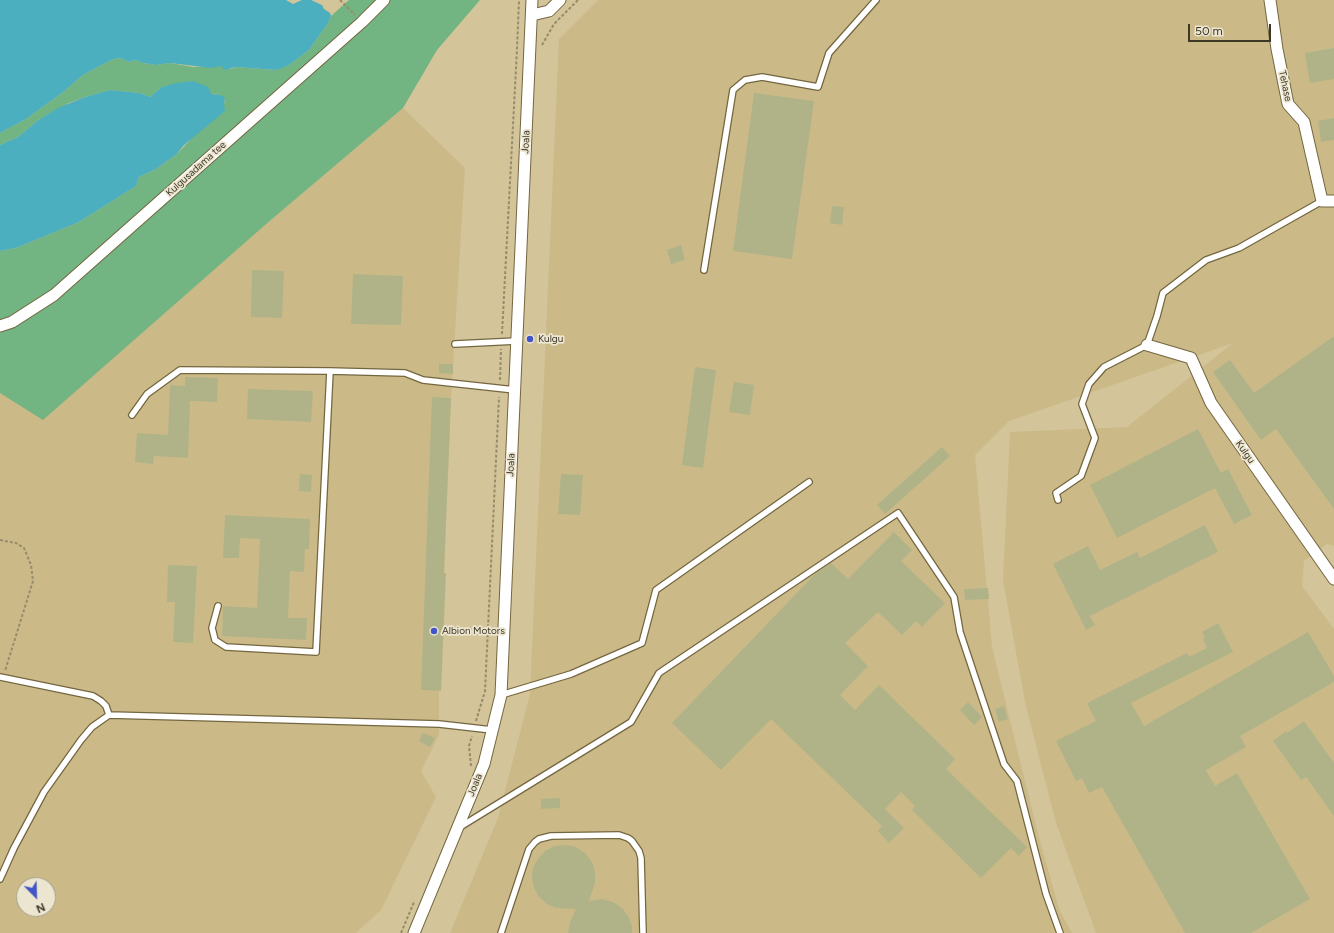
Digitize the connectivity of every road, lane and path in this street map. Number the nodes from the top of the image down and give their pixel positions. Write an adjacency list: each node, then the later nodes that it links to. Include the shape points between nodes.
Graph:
1 (340, 0): 10 (path)
2 (384, 0): 10 (street, Kulgusadama tee)
3 (519, 0): 11 (path)
4 (532, 0): 9 (street, Joala)
5 (560, 0): 9 (street, via 549,11)
6 (578, 0): 12 (path, via 554,24 538,50)
7 (876, 0): 15 (lane, via 829,54 818,87 762,78 745,80 732,90)
8 (1270, 0): 13 (street, Tehase, via 1288,104 1304,122)
9 (532, 15): 12 (street, Joala)
10 (362, 22): 16 (street, Kulgusadama tee, via 54,295 12,322)
11 (517, 50): 12 (path); 17 (path)
12 (530, 50): 18 (street, Joala)
13 (1322, 201): 14 (street); 20 (lane, via 1239,248 1206,260 1163,293)
14 (1334, 201)
15 (704, 270)
16 (0, 326)
17 (502, 341): 18 (lane); 19 (lane); 22 (path)
18 (517, 341): 23 (street, Joala)
19 (455, 344)
20 (1147, 345): 26 (lane, via 1104,367 1089,384 1082,404 1095,438 1081,476 1056,493); 28 (street, Kulgu, via 1192,358 1212,403)
21 (330, 371): 22 (lane, via 405,373 423,380); 24 (lane, via 180,370 147,394); 29 (lane, via 316,652 226,647 215,640 212,628)
22 (499, 388): 23 (lane); 33 (path, via 485,691)
23 (515, 390): 31 (street, Joala)
24 (132, 415)
25 (809, 482): 31 (lane, via 656,590 642,643 571,674)
26 (1058, 500)
27 (0, 540): 30 (path, via 24,548 34,581)
28 (1334, 579)
29 (218, 606)
30 (2, 677): 32 (lane, via 93,696 106,706)
31 (501, 695): 34 (street, Joala)
32 (109, 715): 33 (lane, via 439,724); 37 (lane, via 88,731 44,792)
33 (474, 728): 34 (lane); 35 (path, via 469,746)
34 (492, 730): 36 (street, Joala, via 484,764)
35 (471, 767)
36 (458, 828): 40 (street, Joala); 43 (lane, via 630,722 660,673 898,513 954,597 960,632 1004,764 1017,781 1046,894)
37 (0, 879)
38 (416, 897): 39 (path)
39 (400, 933)
40 (414, 933)
41 (501, 933): 42 (lane, via 529,849 535,842 551,836 618,835 632,841 641,858)
42 (643, 933)
43 (1060, 933)

